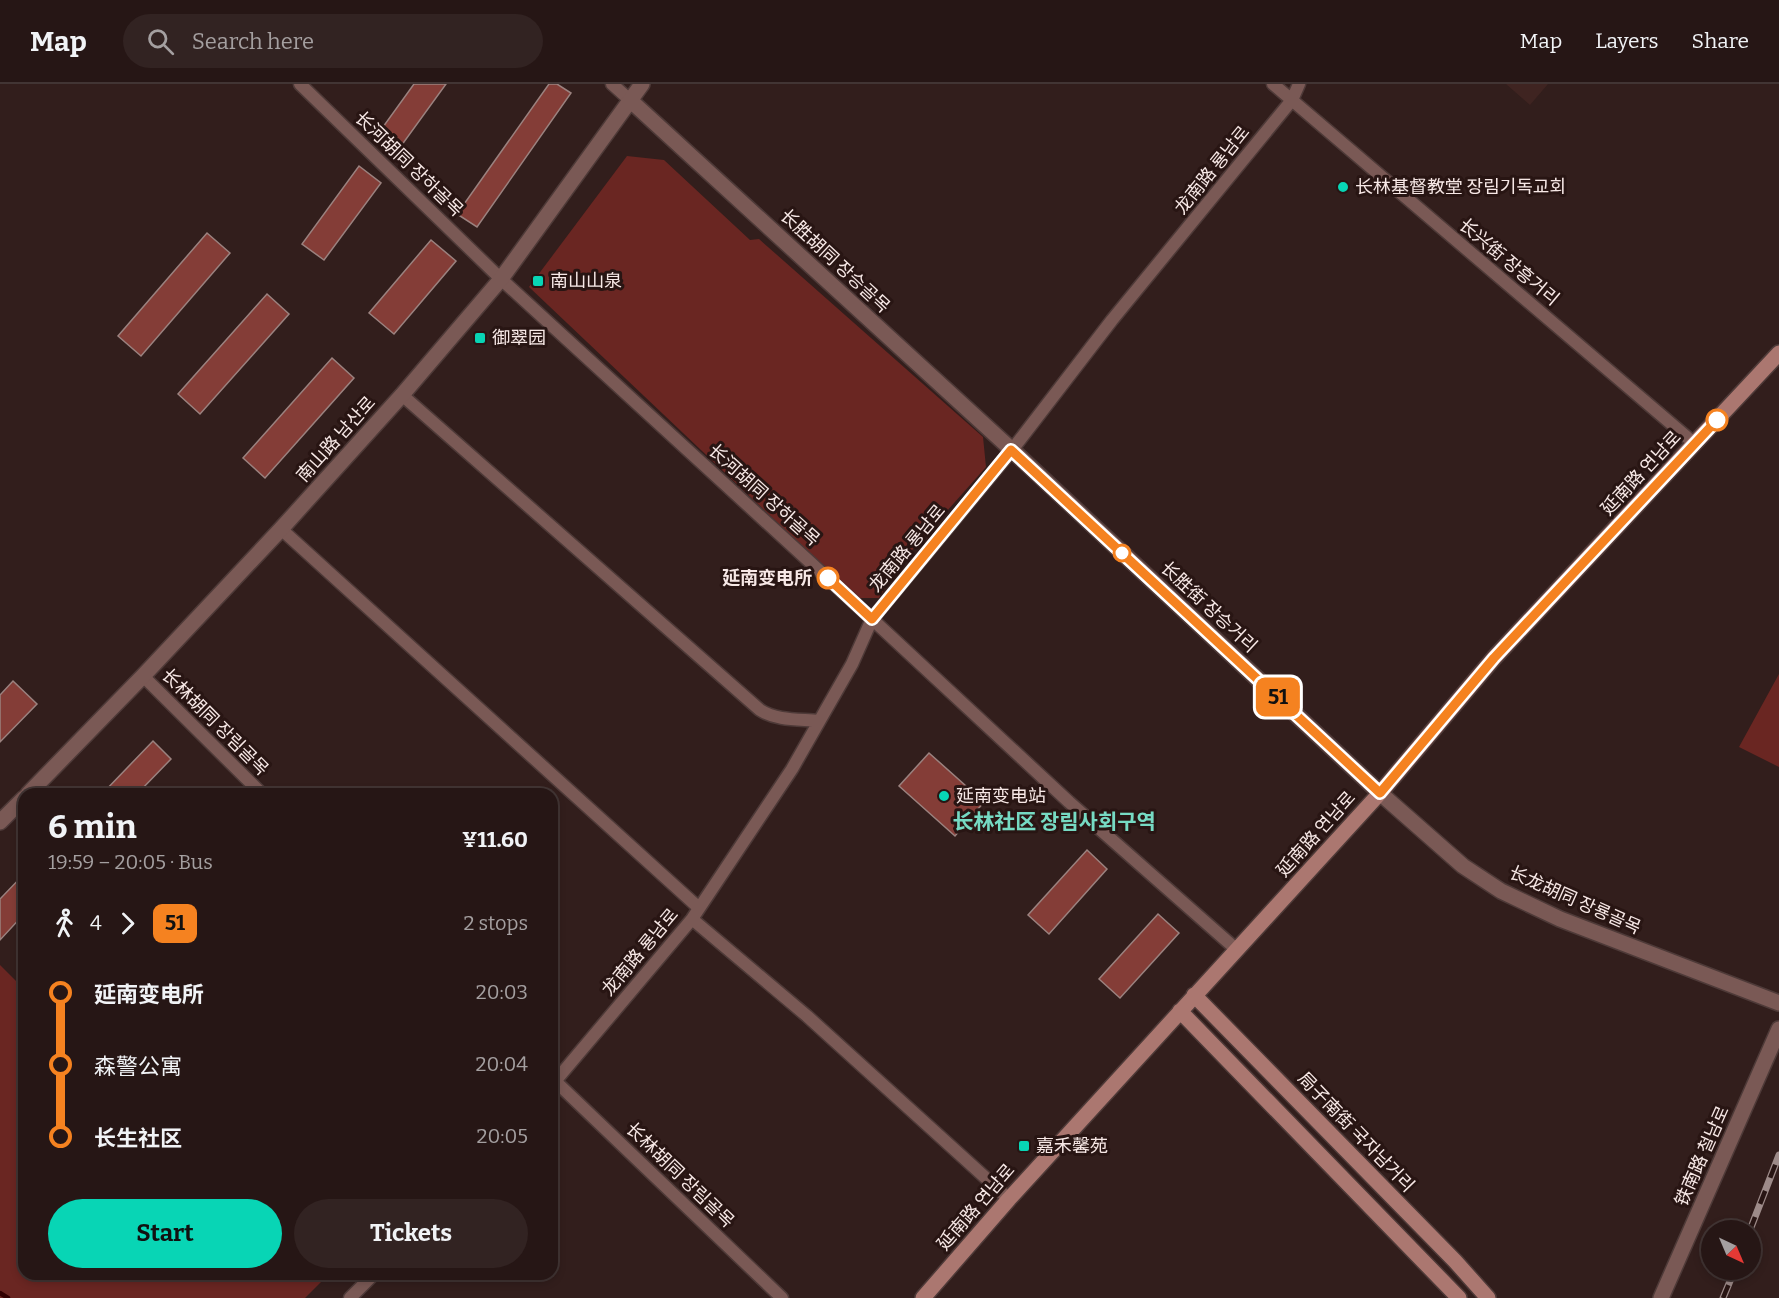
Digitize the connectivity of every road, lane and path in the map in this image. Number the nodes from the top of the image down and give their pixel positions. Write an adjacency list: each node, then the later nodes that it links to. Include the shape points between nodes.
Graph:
1 (300, 84): 8 (street, 长河胡同 장하골목)
2 (612, 84): 7 (street)
3 (642, 84): 7 (street, 南山路 남산로)
4 (1273, 84): 6 (street, 长兴街 장흥거리)
5 (1299, 84): 6 (street, 龙南路 룡남로)
6 (1292, 100): 13 (street, 长兴街 장흥거리); 14 (street, 龙南路 룡남로)
7 (631, 101): 8 (street, 南山路 남산로); 14 (street, 长胜胡同 장승골목)
8 (501, 279): 12 (street, 南山路 남산로); 16 (street, 长河胡同 장하골목)
9 (1779, 353): 11 (main road, 延南路 연남로)
10 (1779, 366): 11 (main road)
11 (1762, 371): 13 (main road, 延南路 연남로)
12 (402, 395): 15 (street, 南山路 남산로); 18 (street, via 760,710 776,717)
13 (1695, 444): 21 (main road, 延南路 연남로, via 1494,658)
14 (1011, 450): 16 (street, 龙南路 룡남로); 21 (street, 长胜街 장승거리)
15 (281, 529): 17 (street, 南山路 남산로); 24 (street)
16 (872, 619): 18 (street, 龙南路 룡남로, via 852,664); 26 (street, 长河胡同 장하골목)
17 (143, 676): 19 (street, 南山路 남산로); 20 (street, 长林胡同 장림골목)
18 (819, 721): 24 (street, 龙南路 룡남로, via 792,769)
19 (34, 788)
20 (256, 788)
21 (1380, 793): 26 (main road, 延南路 연남로); 28 (street, 长龙胡同 장룡골목, via 1463,866 1501,891 1560,919)
22 (18, 804): 23 (street)
23 (0, 822)
24 (699, 908): 25 (street, 龙南路 룡남로)
25 (692, 919): 31 (street, 龙南路 룡남로); 33 (street, via 807,1016)
26 (1237, 951): 27 (main road, 延南路 연남로)
27 (1194, 995): 29 (main road, 延南路 연남로); 39 (main road, 局子南街 국자남거리)
28 (1779, 1003)
29 (1180, 1011): 33 (main road, 延南路 연남로); 35 (main road)
30 (1779, 1029): 40 (street, 铁南路 철남로)
31 (558, 1075)
32 (558, 1086): 37 (street, 长林胡同 장림골목)
33 (1009, 1199): 38 (main road, 延南路 연남로)
34 (368, 1280): 36 (street)
35 (1454, 1295)
36 (350, 1298)
37 (782, 1298)
38 (923, 1298)
39 (1488, 1298)
40 (1661, 1298)

